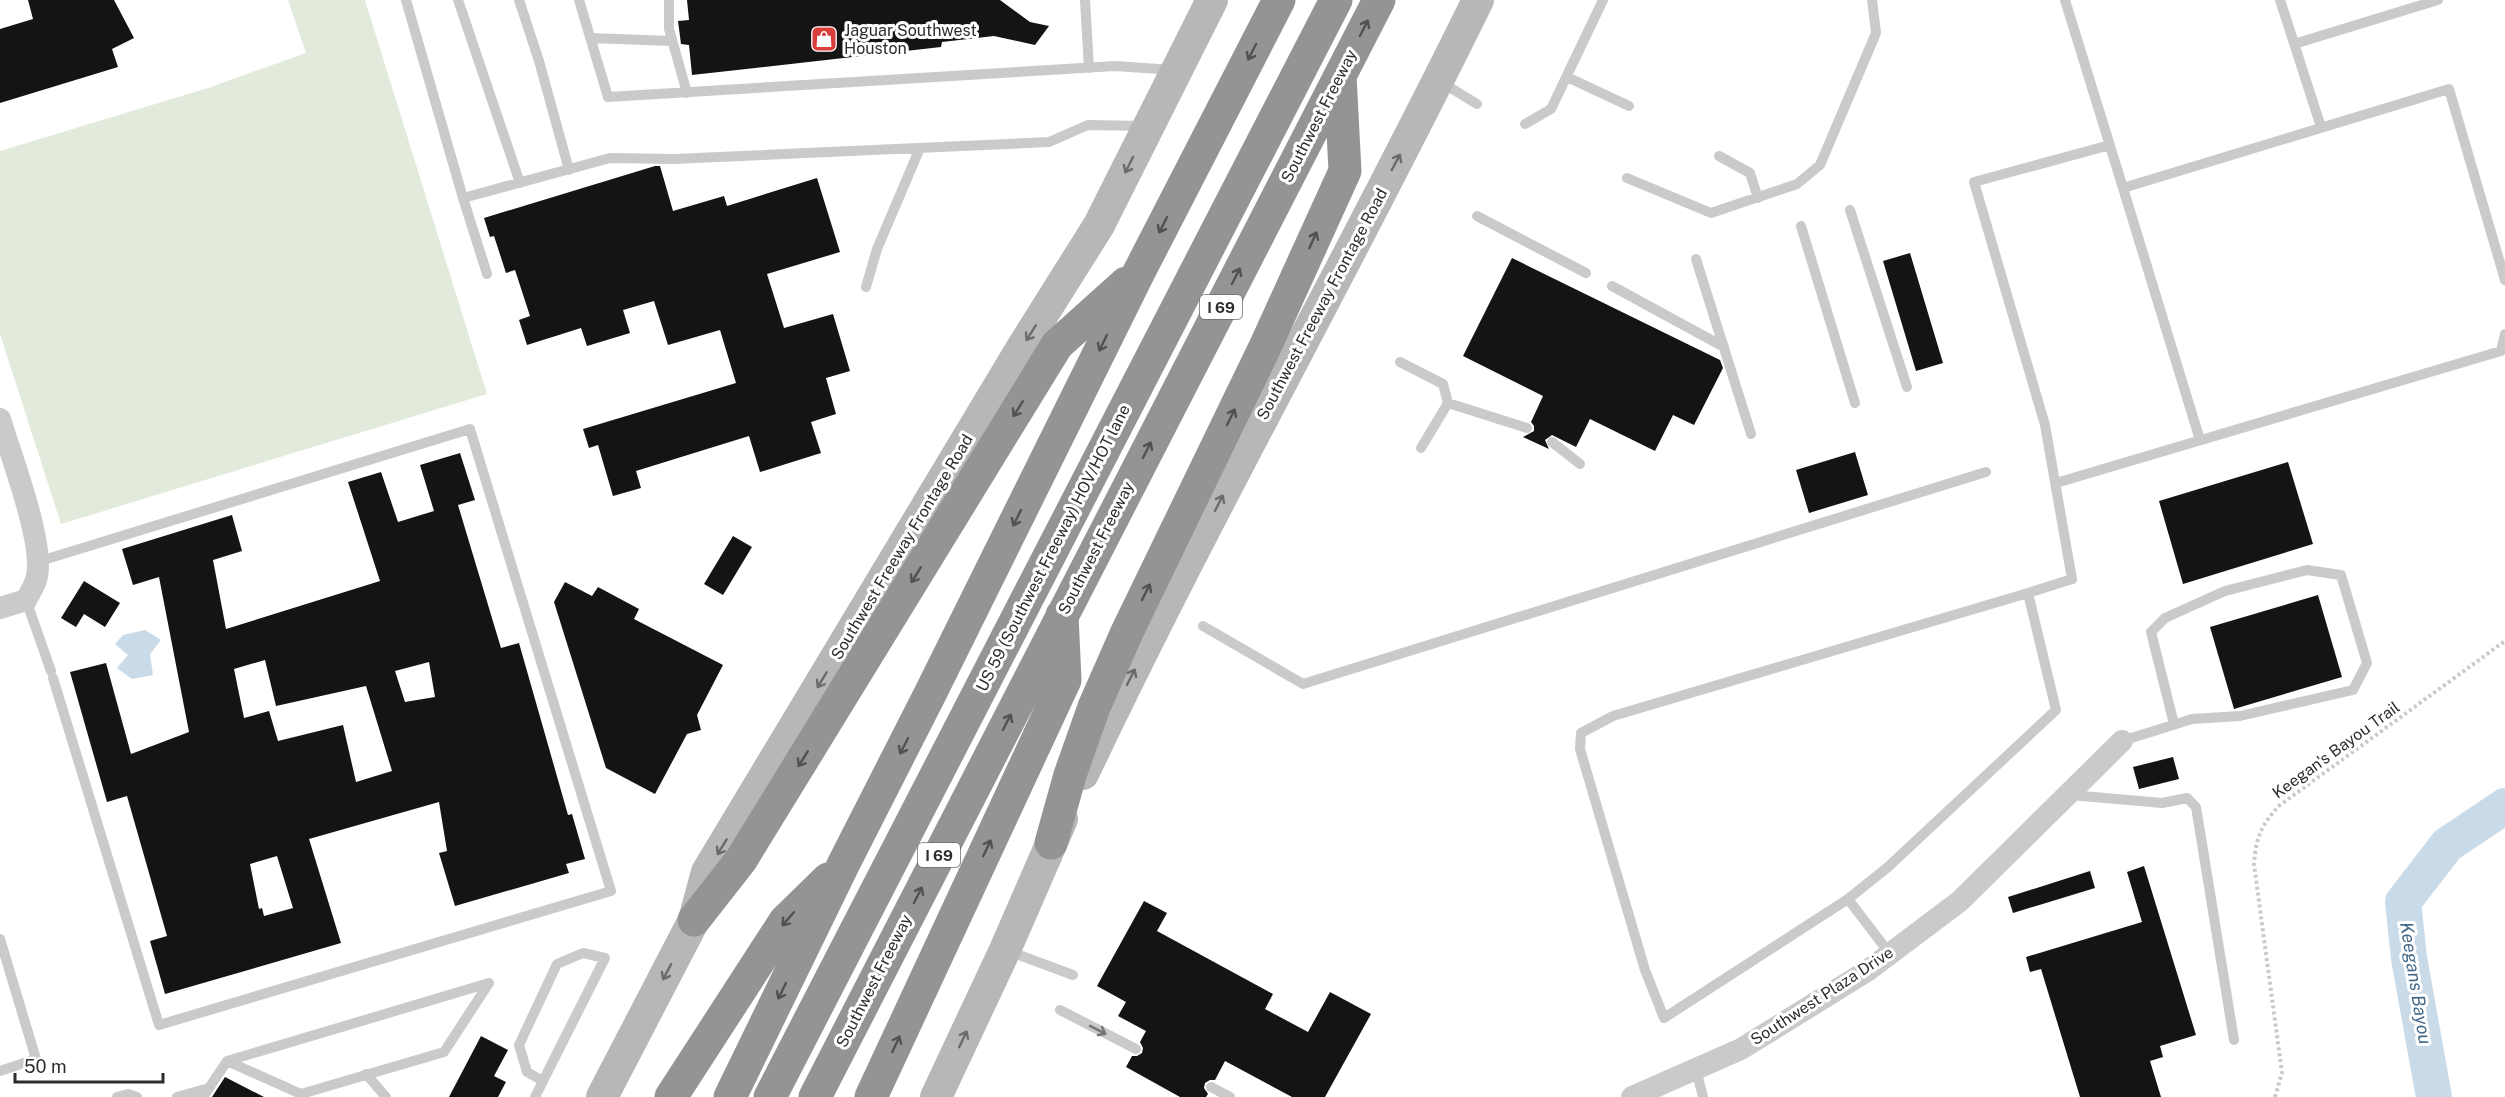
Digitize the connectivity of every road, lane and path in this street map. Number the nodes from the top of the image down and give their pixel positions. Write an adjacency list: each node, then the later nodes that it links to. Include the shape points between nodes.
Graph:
1 (406, 0): 38 (lane)
2 (458, 0): 36 (lane)
3 (519, 0): 34 (lane)
4 (579, 0): 17 (lane)
5 (669, 0): 18 (lane)
6 (1085, 0): 20 (lane)
7 (1212, 0): 21 (main road, Southwest Freeway Frontage Road)
8 (1279, 0): 44 (highway, one-way to 44)
9 (1336, 0): 102 (highway, US 59 (Southwest Freeway) HOV/HOT lane)
10 (1379, 0): 22 (highway, Southwest Freeway / I 69, one-way to 10)
11 (1478, 0): 24 (main road, Southwest Freeway Frontage Road)
12 (1603, 0): 23 (lane)
13 (1872, 0): 39 (lane, via 1876,33 1820,165 1797,184)
14 (2065, 0): 31 (lane)
15 (2280, 0): 19 (lane)
16 (2438, 0): 19 (lane)
17 (590, 38): 18 (lane); 25 (lane, via 608,97)
18 (672, 41): 25 (lane)
19 (2294, 44): 30 (lane)
20 (1089, 68): 21 (lane); 25 (lane)
21 (1177, 70): 29 (main road, Southwest Freeway Frontage Road)
22 (1340, 75): 69 (highway, Southwest Freeway / I 69, one-way to 22); 75 (highway, one-way to 22, via 1080,746 1122,643 1345,171)
23 (1567, 76): 27 (lane); 28 (lane, via 1551,109)
24 (1439, 81): 26 (lane); 75 (main road, Southwest Freeway Frontage Road, one-way to 24, via 1274,393)
25 (687, 93)
26 (1477, 104)
27 (1629, 106)
28 (1525, 124)
29 (1149, 126): 32 (lane, via 1088,125 1049,142); 78 (main road, Southwest Freeway Frontage Road, one-way to 78, via 1099,225 707,872)
30 (2321, 127): 37 (lane); 47 (lane, via 2449,89)
31 (2110, 145): 37 (lane); 64 (lane, via 1974,182 2035,387)
32 (920, 148): 34 (lane, via 674,159 610,158); 49 (lane, via 877,249)
33 (1719, 156): 39 (lane, via 1750,173)
34 (569, 170): 36 (lane)
35 (1627, 178): 39 (lane, via 1712,213)
36 (520, 183): 38 (lane)
37 (2123, 188): 59 (lane)
38 (463, 198): 46 (lane)
39 (1758, 198)
40 (1850, 210): 53 (lane)
41 (1477, 216): 45 (lane)
42 (1801, 226): 55 (lane)
43 (1696, 259): 51 (lane)
44 (1138, 272): 76 (highway, one-way to 76); 78 (highway, one-way to 78, via 1058,345 741,860)
45 (1586, 273)
46 (487, 274)
47 (2505, 280)
48 (1612, 286): 51 (lane)
49 (866, 287)
50 (2505, 334): 59 (lane, via 2501,351)
51 (1724, 347): 58 (lane)
52 (1400, 362): 54 (lane, via 1443,384)
53 (1907, 387)
54 (1448, 403): 57 (lane); 61 (lane)
55 (1855, 403)
56 (0, 419): 65 (street, via 37,538)
57 (1527, 428)
58 (1751, 434)
59 (2200, 440): 64 (lane)
60 (1552, 442): 62 (lane)
61 (1421, 448)
62 (1580, 464)
63 (1986, 472): 70 (lane, via 1303,684)
64 (2056, 483): 66 (lane, via 2073,579)
65 (37, 565): 67 (street, via 37,578); 67 (lane, via 470,429 611,891 159,1025)
66 (2028, 593): 77 (lane, via 2056,710 1888,867); 77 (lane, via 1613,716 1581,734 1580,749 1645,970 1664,1018)
67 (26, 600): 68 (street)
68 (0, 608)
69 (1062, 614): 103 (highway, Southwest Freeway / I 69, one-way to 69); 104 (highway, one-way to 69, via 1065,680)
70 (1203, 626)
71 (2505, 642): 108 (path, Keegan's Bayou Trail, via 2280,806 2264,822 2255,845 2254,864 2282,1073)
72 (2174, 724): 72 (lane, via 2192,718 2240,716 2353,690 2367,663 2341,575 2307,570 2225,591 2165,618 2151,632); 73 (lane)
73 (2122, 741): 74 (street, Southwest Plaza Drive)
74 (2067, 795): 81 (street, Southwest Plaza Drive, via 1960,901); 84 (lane, via 2162,803 2187,798 2196,807)
75 (1051, 843): 80 (main road, Southwest Freeway Frontage Road)
76 (844, 863): 100 (highway, one-way to 100, via 785,921); 101 (highway, one-way to 101)
77 (1848, 899): 81 (lane)
78 (694, 920): 99 (main road, Southwest Freeway Frontage Road, one-way to 99)
79 (0, 939): 88 (lane, via 36,1059)
80 (1005, 950): 82 (lane); 93 (main road, Southwest Freeway Frontage Road, one-way to 80)
81 (1890, 954): 87 (street, Southwest Plaza Drive, via 1741,1049)
82 (1073, 975)
83 (1060, 1010): 85 (lane, one-way to 85)
84 (2234, 1040)
85 (1136, 1049)
86 (227, 1061): 89 (lane, via 301,1094); 89 (lane, via 489,983 444,1052); 92 (lane)
87 (1696, 1069): 106 (street, Southwest Plaza Drive); 107 (lane)
88 (0, 1071)
89 (366, 1074): 97 (lane)
90 (543, 1081): 90 (lane, via 574,1019 605,958 583,953 557,964 519,1046 527,1072); 98 (lane)
91 (1211, 1087): 105 (lane)
92 (206, 1092): 96 (lane)
93 (942, 1095)
94 (117, 1097): 95 (lane)
95 (137, 1097)
96 (177, 1097)
97 (386, 1097)
98 (535, 1097)
99 (602, 1097)
100 (671, 1097)
101 (730, 1097)
102 (770, 1097)
103 (815, 1097)
104 (871, 1097)
105 (1230, 1097)
106 (1632, 1097)
107 (1703, 1097)
108 (2275, 1097)

